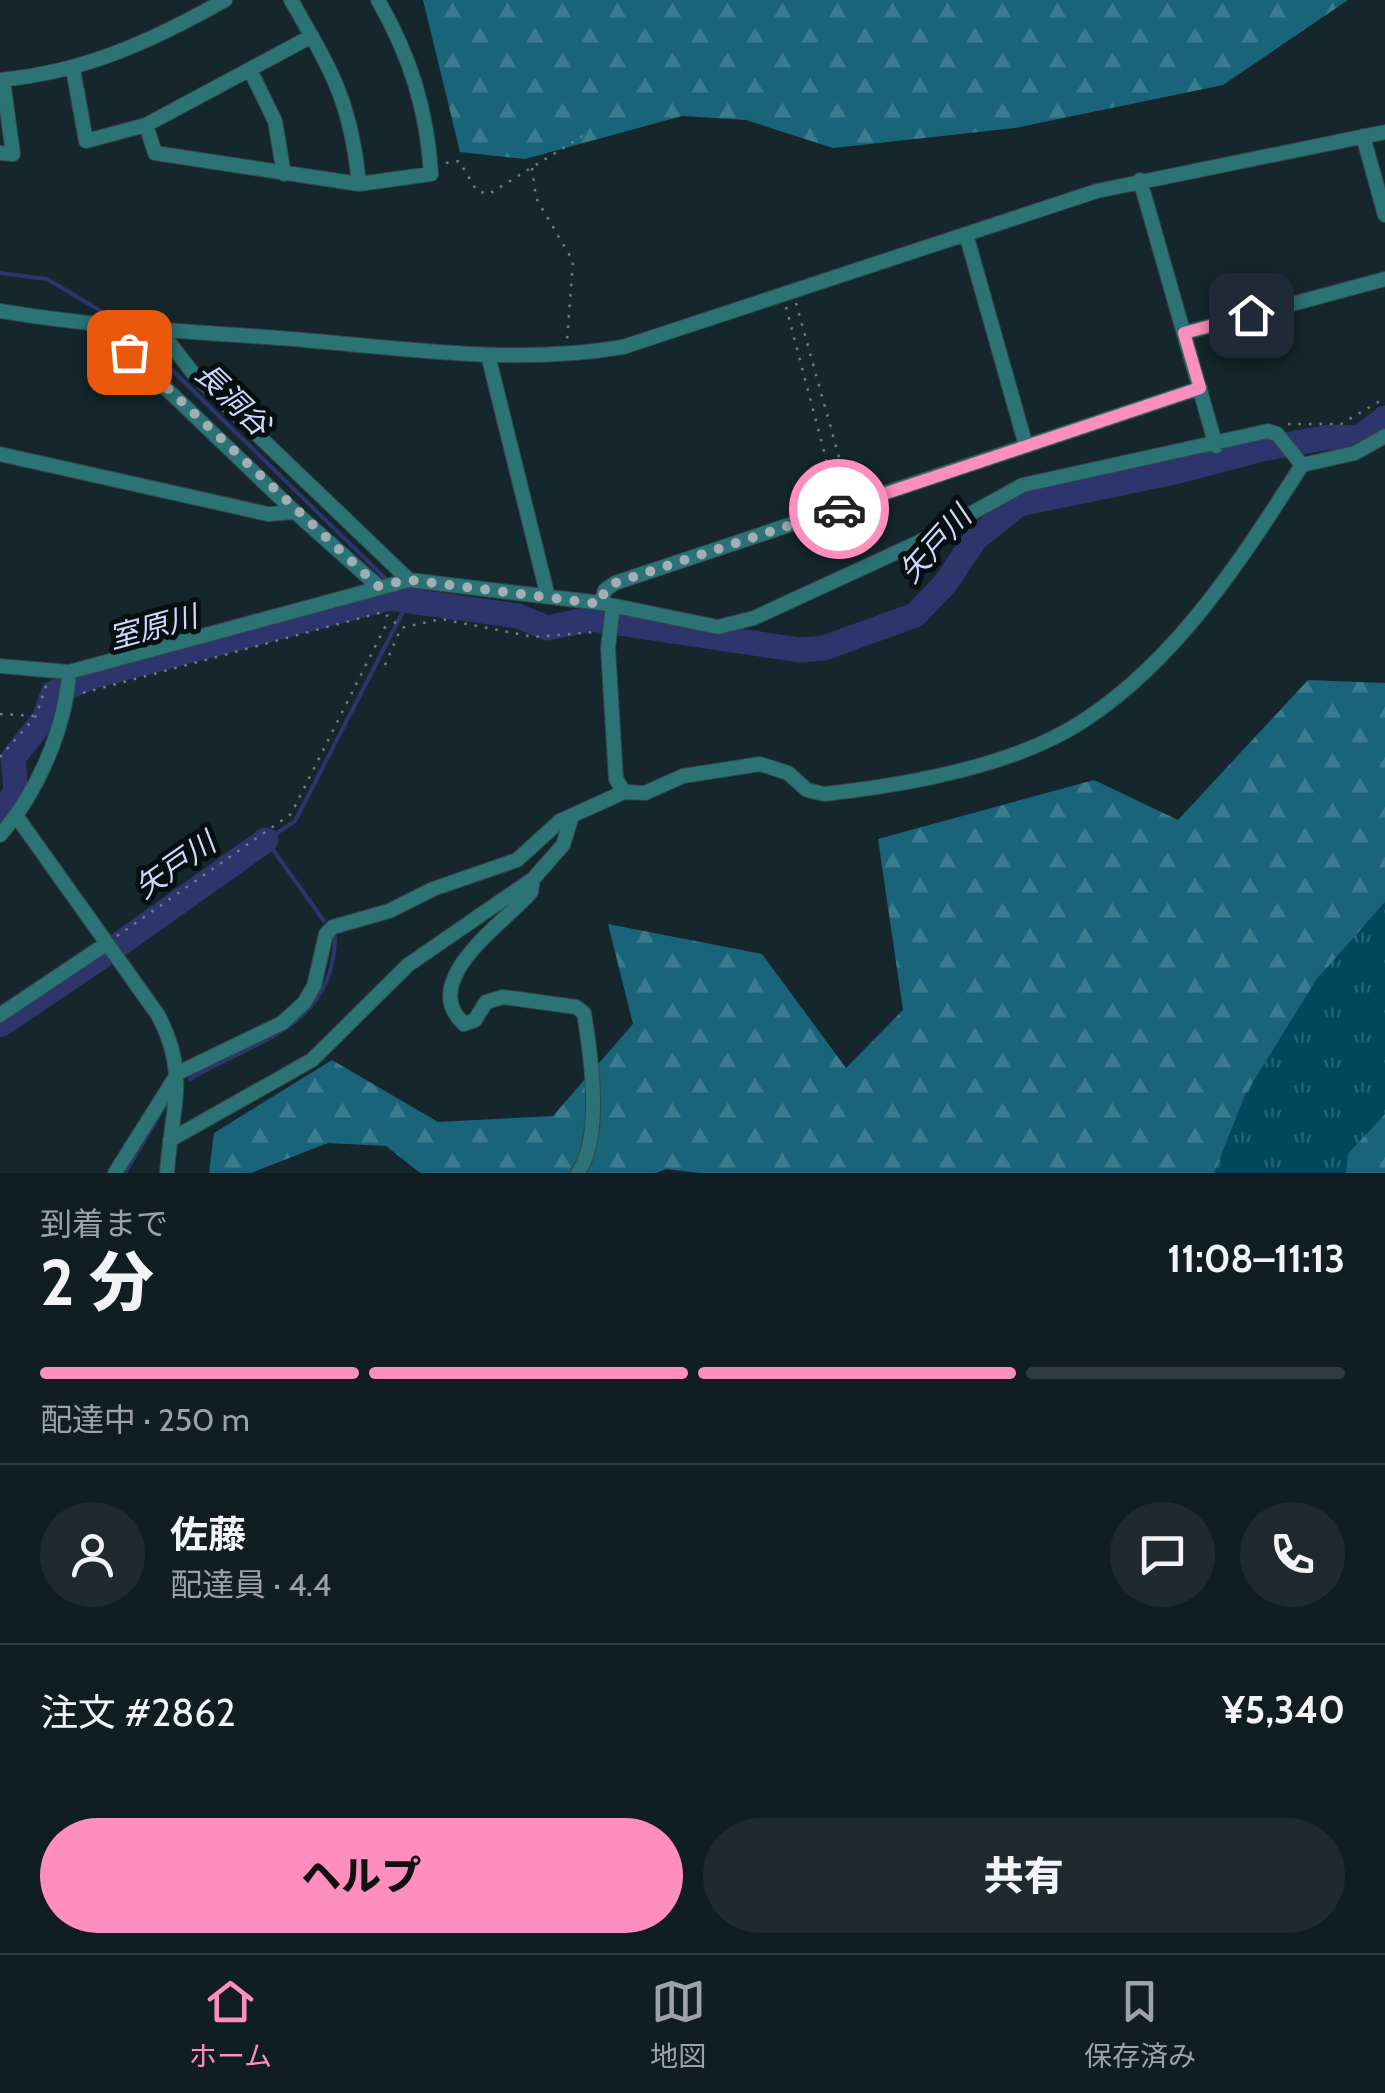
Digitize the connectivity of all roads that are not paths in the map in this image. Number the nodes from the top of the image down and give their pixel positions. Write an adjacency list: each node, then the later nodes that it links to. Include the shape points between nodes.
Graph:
1 (225, 0): 5 (street, via 150,43)
2 (291, 0): 4 (street)
3 (378, 0): 14 (street, via 404,45 422,101 430,174)
4 (312, 36): 6 (street); 14 (street, via 344,100)
5 (73, 69): 7 (street); 8 (street, via 86,141)
6 (251, 72): 8 (street); 12 (street, via 275,121)
7 (2, 80): 11 (street, via 13,154)
8 (146, 125): 12 (street, via 155,153)
9 (1385, 132): 10 (street)
10 (1363, 136): 13 (street); 15 (street)
11 (0, 153)
12 (284, 174): 14 (street)
13 (1140, 180): 16 (street); 21 (street)
14 (359, 184)
15 (1385, 215)
16 (966, 234): 22 (street, via 623,347 568,357); 25 (street)
17 (1385, 278): 21 (street)
18 (0, 310): 19 (street)
19 (101, 326): 20 (street); 29 (street)
20 (163, 329): 22 (street); 30 (street, via 194,372)
21 (1184, 333): 23 (street)
22 (488, 355): 32 (street)
23 (1200, 388): 25 (street); 26 (street)
24 (1385, 436): 28 (street, via 1356,453)
25 (1026, 446): 33 (street, via 615,583 605,590)
26 (1216, 446): 28 (street, via 1272,432); 33 (street, via 1099,464 1023,485 919,542 754,618 718,627)
27 (0, 454): 29 (street, via 268,514)
28 (1302, 465): 36 (street, via 1175,643 1130,686 1070,728 958,770 869,789 824,794 760,764 683,776 632,796)
29 (295, 512): 31 (street)
30 (404, 581): 31 (street); 32 (street)
31 (378, 586): 35 (street)
32 (548, 596): 33 (street)
33 (607, 605): 36 (street, via 616,779)
34 (0, 666): 35 (street)
35 (68, 672): 37 (street, via 68,699)
36 (624, 792): 38 (street)
37 (17, 816): 39 (street); 41 (street)
38 (572, 816): 40 (street, via 563,846); 43 (street, via 517,860 334,926 304,1003 282,1023)
39 (0, 835)
40 (533, 879): 44 (street, via 408,964 312,1060); 47 (street, via 523,902 462,958 454,1010 470,1024 486,1002 503,997 584,1013 590,1145)
41 (106, 944): 42 (street); 43 (street, via 158,1014 175,1047)
42 (0, 1015)
43 (178, 1073): 44 (street); 45 (street)
44 (170, 1140): 46 (street)
45 (115, 1173)
46 (167, 1173)
47 (578, 1173)

